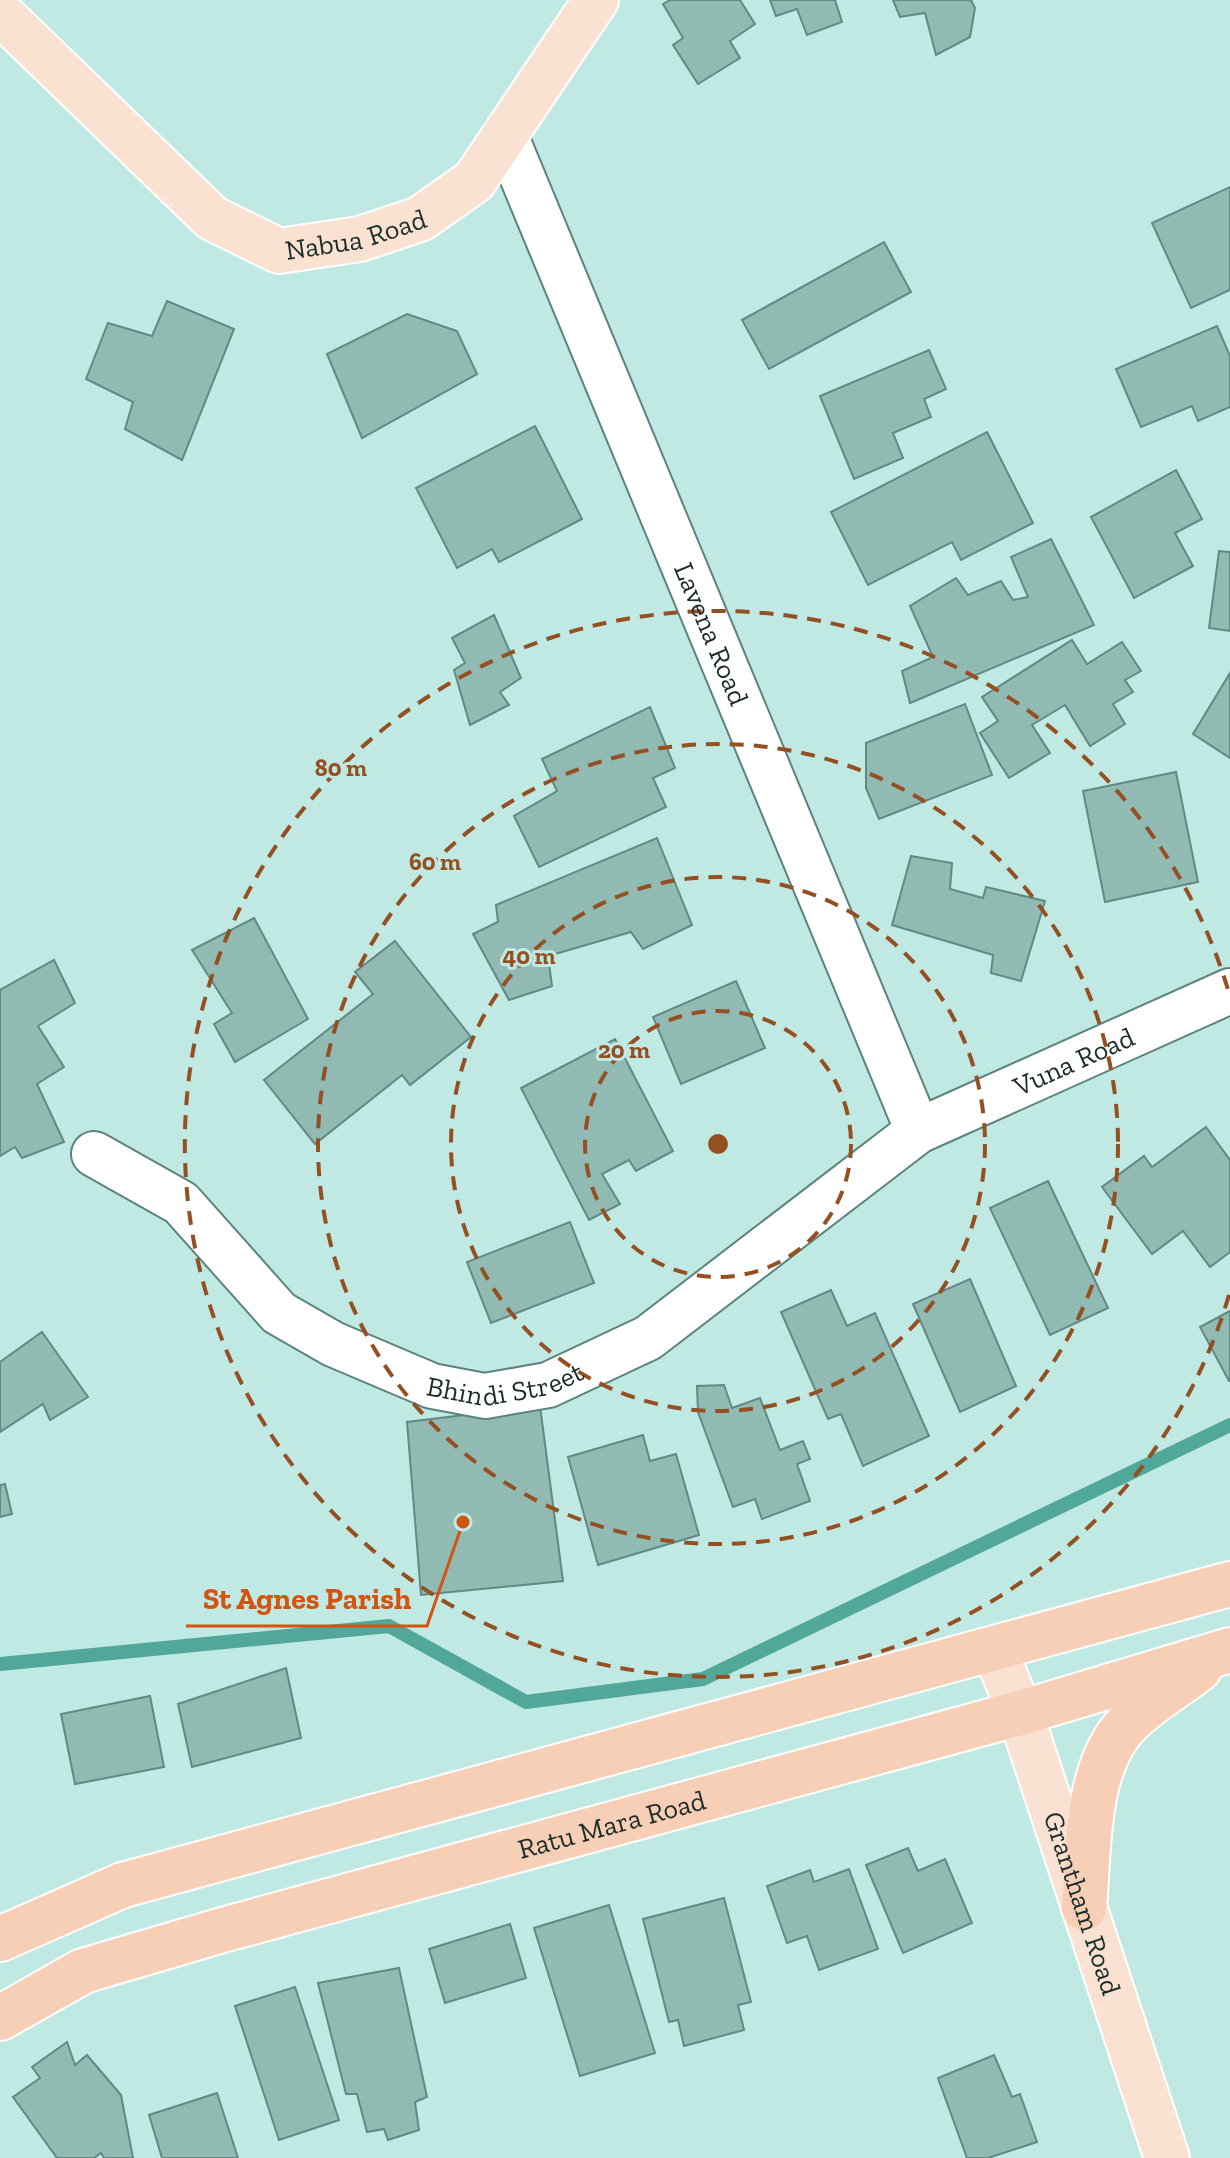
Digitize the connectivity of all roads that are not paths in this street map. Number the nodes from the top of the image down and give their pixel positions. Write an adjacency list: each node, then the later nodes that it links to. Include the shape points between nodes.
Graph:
1 (596, 0): 3 (main road, Nabua Road)
2 (0, 13): 3 (main road, Nabua Road, via 212,218 279,251 360,239 420,219 474,181)
3 (505, 135): 5 (street, Lavena Road)
4 (1230, 991): 5 (street, Vuna Road)
5 (918, 1131): 6 (street, Bhindi Street, via 648,1338 548,1385 485,1396 432,1386 333,1344 279,1313 181,1203)
6 (94, 1154)
7 (1230, 1584): 8 (highway)
8 (995, 1650): 10 (main road, Grantham Road); 12 (highway, via 123,1885)
9 (1225, 1651): 10 (highway, Ratu Mara Road); 11 (highway, via 1123,1728 1107,1752 1096,1790)
10 (1020, 1713): 11 (main road, Grantham Road); 13 (highway, Ratu Mara Road, via 83,1971)
11 (1084, 1908): 14 (main road, Grantham Road)
12 (0, 1939)
13 (0, 2018)
14 (1167, 2158)

